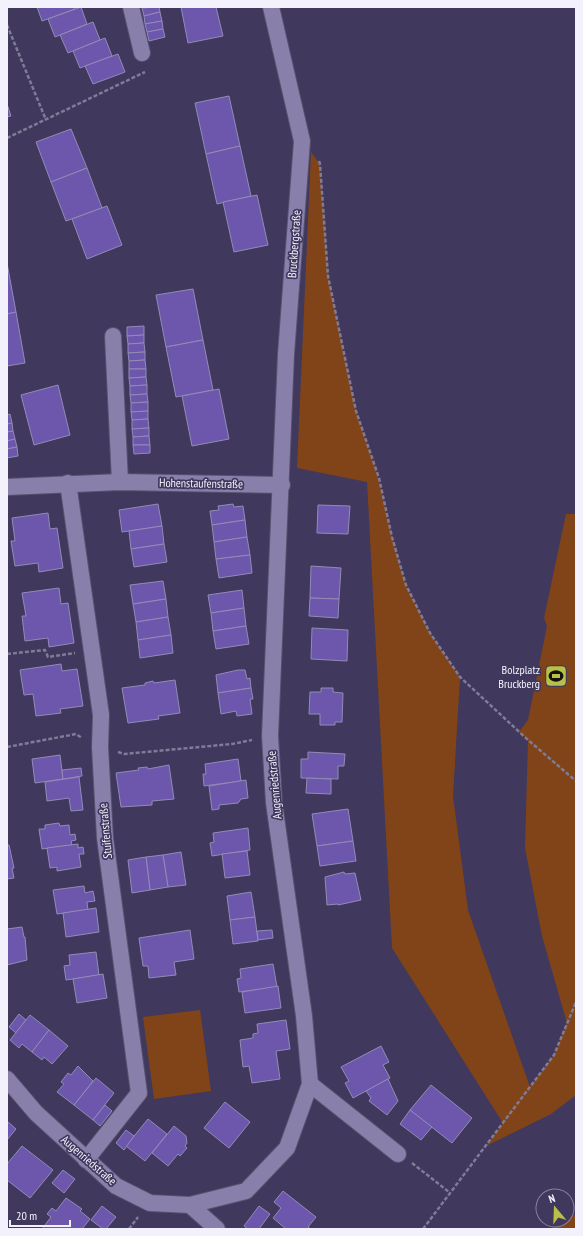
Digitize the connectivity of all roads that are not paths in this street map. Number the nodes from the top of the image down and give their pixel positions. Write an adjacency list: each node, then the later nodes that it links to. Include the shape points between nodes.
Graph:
1 (131, 7): 3 (street)
2 (271, 7): 7 (street, Bruckbergstraße, via 302,141 286,354)
3 (142, 53)
4 (113, 336): 5 (street)
5 (120, 482): 6 (street, Hohenstaufenstraße); 7 (street, Hohenstaufenstraße)
6 (68, 483): 8 (street, Hohenstaufenstraße); 12 (street, Stuifenstraße, via 101,715 100,747 105,838 139,1093)
7 (282, 485): 10 (street, Augenriedstraße, via 270,736 274,803 304,1016)
8 (7, 487)
9 (7, 1079): 12 (street, Augenriedstraße, via 36,1113)
10 (310, 1084): 11 (street); 13 (street, Augenriedstraße, via 287,1148 246,1191)
11 (398, 1154)
12 (86, 1160): 13 (street, Augenriedstraße, via 116,1186 150,1203)
13 (190, 1205): 14 (street)
14 (217, 1229)

